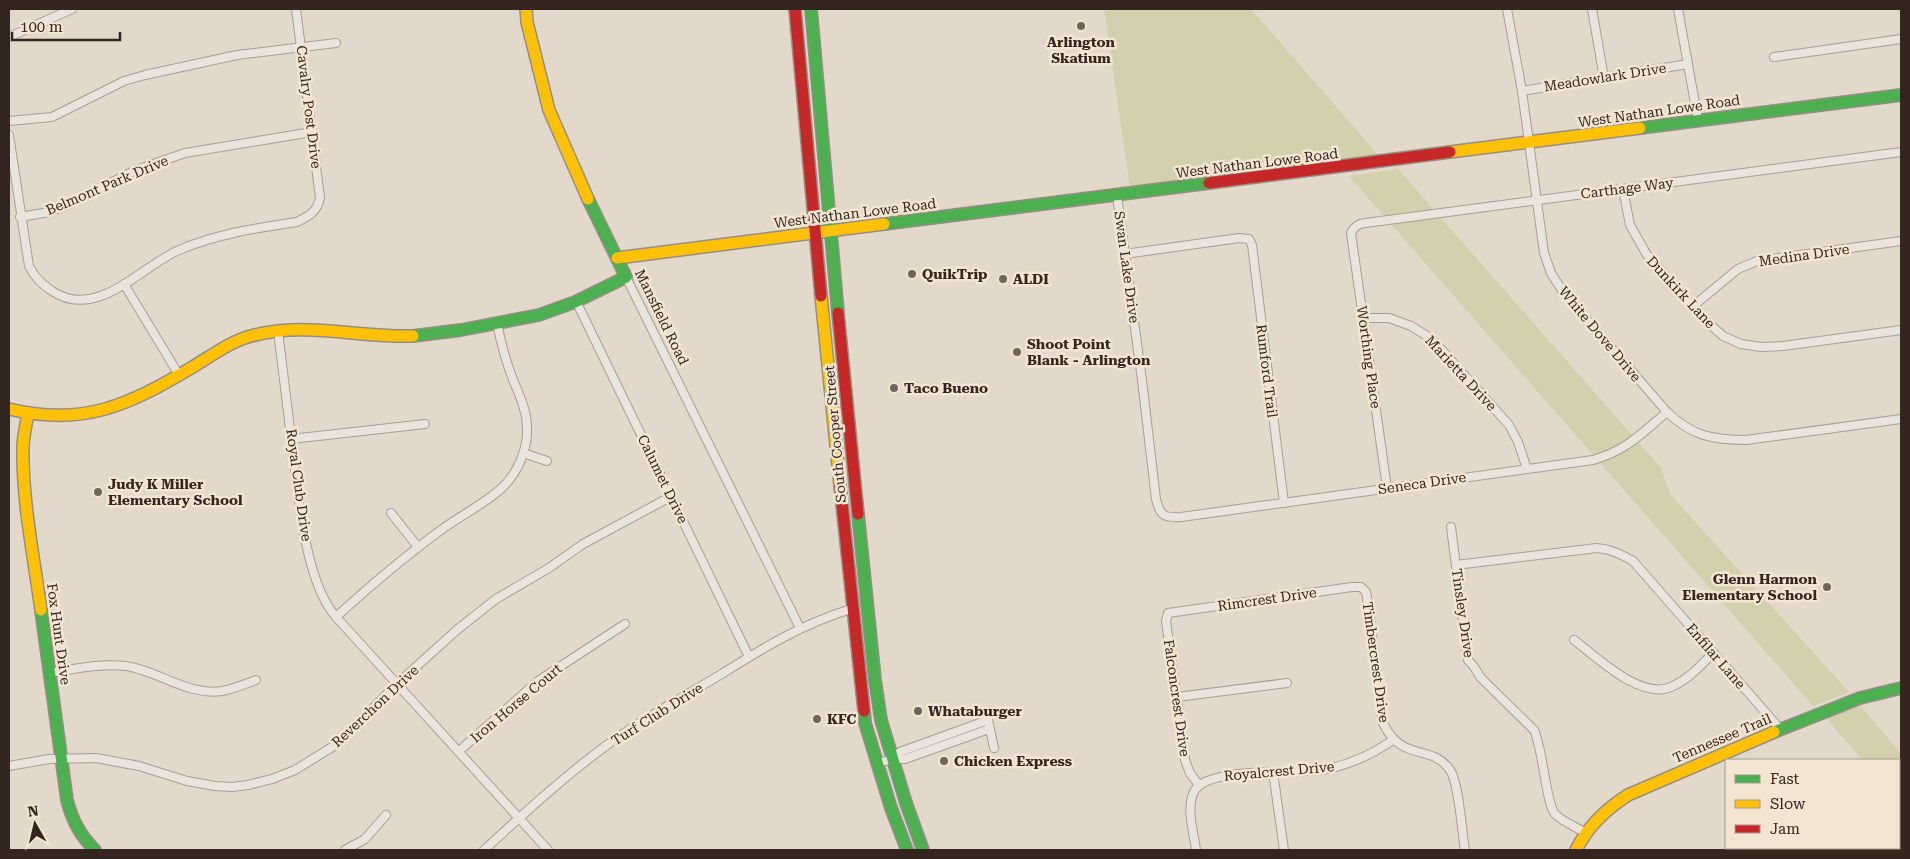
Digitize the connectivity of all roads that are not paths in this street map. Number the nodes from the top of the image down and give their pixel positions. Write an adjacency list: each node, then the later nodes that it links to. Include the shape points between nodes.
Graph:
1 (72, 9): 9 (street)
2 (296, 9): 12 (street, Cavalry Post Drive)
3 (526, 9): 33 (street, Mansfield Road, via 549,110)
4 (795, 9): 30 (street, South Cooper Street)
5 (811, 9): 29 (street, South Cooper Street)
6 (1507, 9): 16 (street, White Dove Drive)
7 (1592, 9): 15 (street)
8 (1678, 9): 14 (street)
9 (9, 37)
10 (1901, 39): 13 (street)
11 (336, 43): 12 (street)
12 (301, 47): 19 (street, via 236,55 145,75 116,85 52,116); 20 (street, Cavalry Post Drive)
13 (1774, 56)
14 (1688, 64): 15 (street, Meadowlark Drive); 18 (street)
15 (1604, 78): 16 (street, Meadowlark Drive)
16 (1522, 91): 22 (street, White Dove Drive)
17 (1901, 95): 18 (street, West Nathan Lowe Road)
18 (1698, 120): 22 (street, West Nathan Lowe Road)
19 (9, 121)
20 (312, 132): 27 (street, Belmont Park Drive, via 185,153 136,170 49,212); 35 (street, Cavalry Post Drive, via 320,198 315,212 297,222 225,234 178,250)
21 (9, 135): 27 (street)
22 (1528, 143): 25 (street, West Nathan Lowe Road); 26 (street, White Dove Drive)
23 (1901, 152): 24 (street, Carthage Way)
24 (1622, 189): 26 (street, Carthage Way); 37 (street, Dunkirk Lane, via 1637,240)
25 (1117, 196): 29 (street, West Nathan Lowe Road); 32 (street, Swan Lake Drive)
26 (1536, 200): 28 (street, Carthage Way); 44 (street, White Dove Drive, via 1544,253 1551,273 1563,292)
27 (20, 217): 35 (street, via 29,266 40,282 56,293 66,298 87,299 99,297)
28 (1354, 227): 38 (street, Worthing Place, via 1351,233)
29 (832, 231): 30 (street, West Nathan Lowe Road); 48 (street, South Cooper Street)
30 (816, 233): 33 (street, West Nathan Lowe Road); 49 (street, South Cooper Street)
31 (1901, 241): 37 (street, Medina Drive, via 1757,261 1738,269)
32 (1125, 254): 56 (street, Rumford Trail, via 1249,239); 58 (street, Swan Lake Drive, via 1156,499)
33 (617, 258): 34 (street, Mansfield Road)
34 (626, 277): 36 (street); 67 (street, Mansfield Road)
35 (124, 284): 42 (street)
36 (576, 301): 39 (street, via 534,317); 55 (street, Calumet Drive)
37 (1692, 307): 40 (street, Dunkirk Lane, via 1723,336 1741,344 1761,347)
38 (1364, 318): 53 (street, Marietta Drive, via 1389,318 1432,339 1508,425); 54 (street, Worthing Place)
39 (497, 323): 41 (street, via 416,336); 51 (street, via 501,347 526,413 528,429)
40 (1901, 330)
41 (278, 331): 42 (street, via 233,343); 50 (street, Royal Club Drive)
42 (179, 375): 45 (street, via 116,407 64,416)
43 (9, 409): 45 (street)
44 (1667, 412): 46 (street, White Dove Drive, via 1694,433 1723,440 1746,440); 53 (street, Seneca Drive, via 1627,446 1610,455)
45 (28, 414): 71 (street, Fox Hunt Drive, via 23,459)
46 (1901, 420)
47 (425, 424): 50 (street)
48 (850, 435): 49 (street); 85 (street, South Cooper Street, via 875,680 881,720)
49 (834, 436): 63 (street, South Cooper Street)
50 (291, 439): 65 (street, Royal Club Drive, via 302,525 313,569 322,598)
51 (523, 454): 52 (street); 60 (street, via 504,486)
52 (547, 461)
53 (1527, 468): 54 (street, Seneca Drive)
54 (1387, 488): 56 (street, Seneca Drive)
55 (672, 496): 70 (street, Calumet Drive); 74 (street, Reverchon Drive, via 584,544 496,599)
56 (1284, 503): 58 (street, Seneca Drive, via 1171,518)
57 (391, 513): 60 (street)
58 (1162, 515)
59 (1451, 527): 61 (street, Tinsley Drive)
60 (418, 546): 65 (street)
61 (1456, 565): 69 (street, Enfilar Lane, via 1574,550 1610,549 1633,561); 92 (street, Tinsley Drive, via 1468,660 1481,678 1534,730 1539,740 1551,807 1558,816)
62 (1361, 587): 64 (street, Rimcrest Drive); 81 (street, Timbercrest Drive, via 1367,597 1383,723)
63 (851, 609): 67 (street, Turf Club Drive); 86 (street, South Cooper Street, via 865,723)
64 (1172, 611): 76 (street, Falconcrest Drive, via 1166,621)
65 (336, 617): 74 (street, Royal Club Drive)
66 (625, 624): 83 (street, Iron Horse Court, via 538,681)
67 (800, 628): 70 (street, Turf Club Drive)
68 (1574, 640): 69 (street, via 1629,681 1652,689 1671,687 1689,676)
69 (1713, 653): 80 (street, Enfilar Lane)
70 (749, 657): 91 (street, Turf Club Drive, via 635,726)
71 (49, 673): 72 (street, via 105,665 127,667 196,690 222,691); 84 (street, Fox Hunt Drive)
72 (256, 680)
73 (1287, 683): 76 (street)
74 (398, 684): 83 (street, Royal Club Drive); 84 (street, Reverchon Drive, via 337,744 295,770 248,785 215,786 96,758)
75 (1901, 688): 80 (street, Tennessee Trail, via 1860,698)
76 (1177, 697): 89 (street, Falconcrest Drive, via 1185,760)
77 (991, 711): 78 (street)
78 (988, 720): 79 (street); 85 (street, via 900,752)
79 (989, 729): 82 (street); 85 (street, via 905,760)
80 (1781, 730): 92 (street, Tennessee Trail, via 1630,793)
81 (1393, 740): 88 (street, Royalcrest Drive, via 1346,764 1325,769); 101 (street, Timbercrest Drive, via 1408,750 1438,760 1450,770 1457,790)
82 (994, 748)
83 (459, 751): 91 (street, Royal Club Drive)
84 (61, 758): 87 (street, Reverchon Drive); 93 (street, Fox Hunt Drive, via 72,819 79,834)
85 (893, 759): 86 (street); 98 (street, South Cooper Street)
86 (878, 763): 97 (street, South Cooper Street)
87 (9, 766)
88 (1273, 772): 89 (street, Royalcrest Drive, via 1216,777); 100 (street)
89 (1199, 785): 99 (street, via 1190,807)
90 (386, 815): 94 (street, via 365,839)
91 (520, 817): 95 (street, Turf Club Drive); 96 (street, Royal Club Drive)
92 (1586, 832): 102 (street, Tennessee Trail)
93 (95, 850)
94 (344, 850)
95 (484, 850)
96 (548, 850)
97 (907, 850)
98 (924, 850)
99 (1196, 850)
100 (1284, 850)
101 (1465, 850)
102 (1576, 850)

